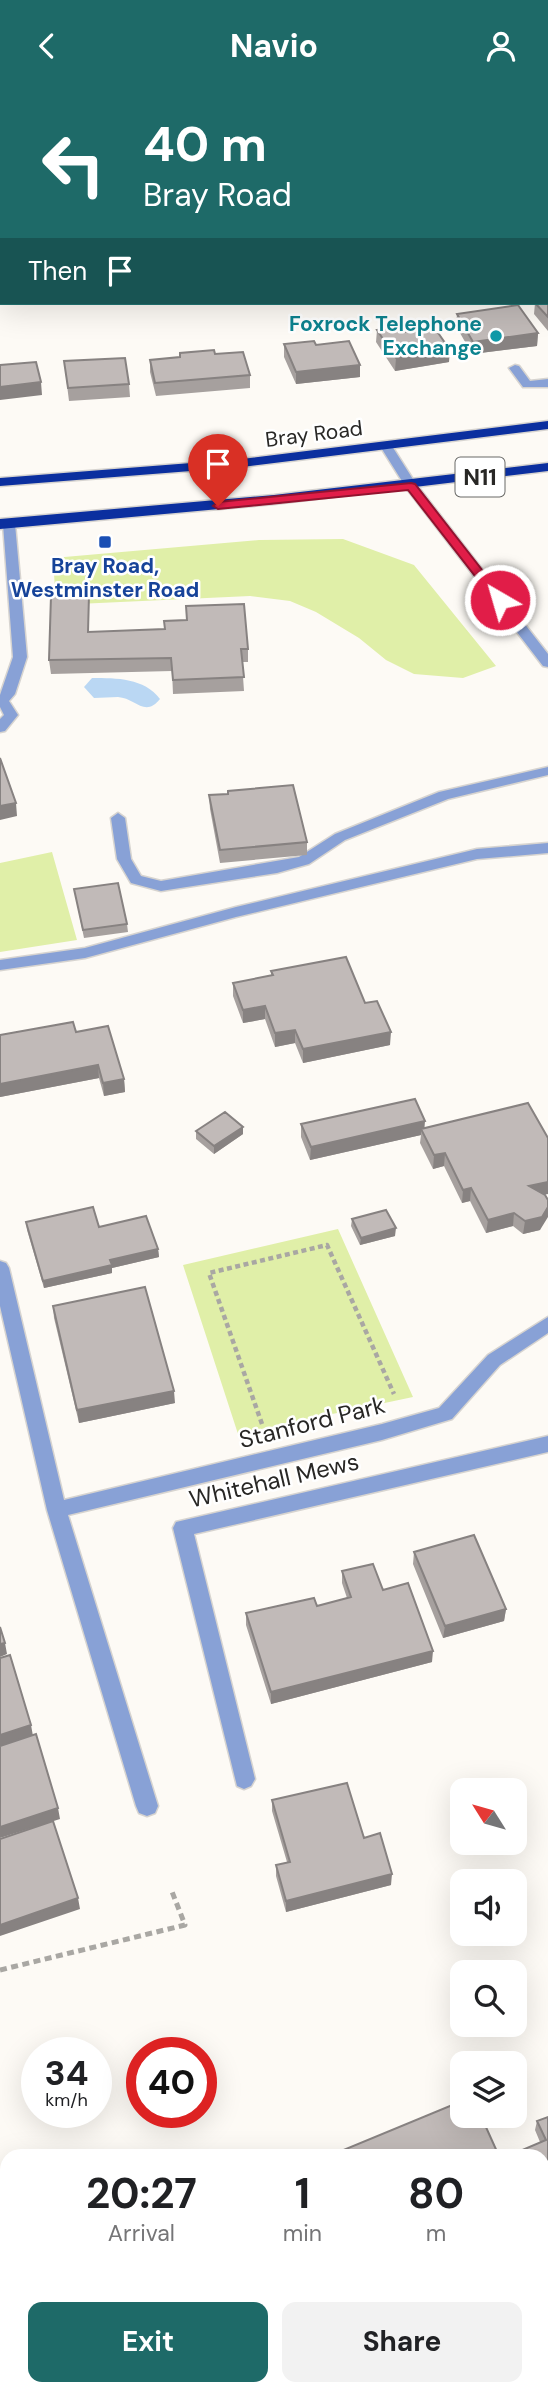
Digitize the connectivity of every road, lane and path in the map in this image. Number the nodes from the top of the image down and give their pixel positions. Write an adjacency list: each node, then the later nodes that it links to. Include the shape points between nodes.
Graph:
1 (515, 368): 2 (street, via 527,386)
2 (548, 383)
3 (548, 425): 4 (highway, Bray Road / N11)
4 (386, 446): 6 (highway, Bray Road / N11, via 242,463); 7 (street)
5 (548, 467): 7 (highway, N11)
6 (0, 482)
7 (411, 486): 8 (highway, N11); 10 (street)
8 (5, 524): 9 (street)
9 (7, 585): 11 (street, via 20,657 8,694)
10 (548, 663)
11 (0, 702): 12 (street, via 11,715)
12 (0, 728)
13 (548, 771): 14 (street, via 444,795 340,837 304,861 161,886 136,880 124,859)
14 (118, 818)
15 (548, 848): 16 (street, via 477,854 85,953)
16 (0, 965)
17 (0, 1268): 22 (street)
18 (548, 1324): 19 (street, Stanford Park, via 494,1360 446,1414)
19 (408, 1425): 21 (street, Stanford Park); 21 (path, via 327,1244 209,1273)
20 (548, 1444): 23 (street, Whitehall Mews, via 183,1528)
21 (274, 1458): 22 (street, Stanford Park)
22 (57, 1510): 24 (street)
23 (244, 1779)
24 (147, 1805)
25 (171, 1889): 26 (path, via 185,1925)
26 (0, 1970)

